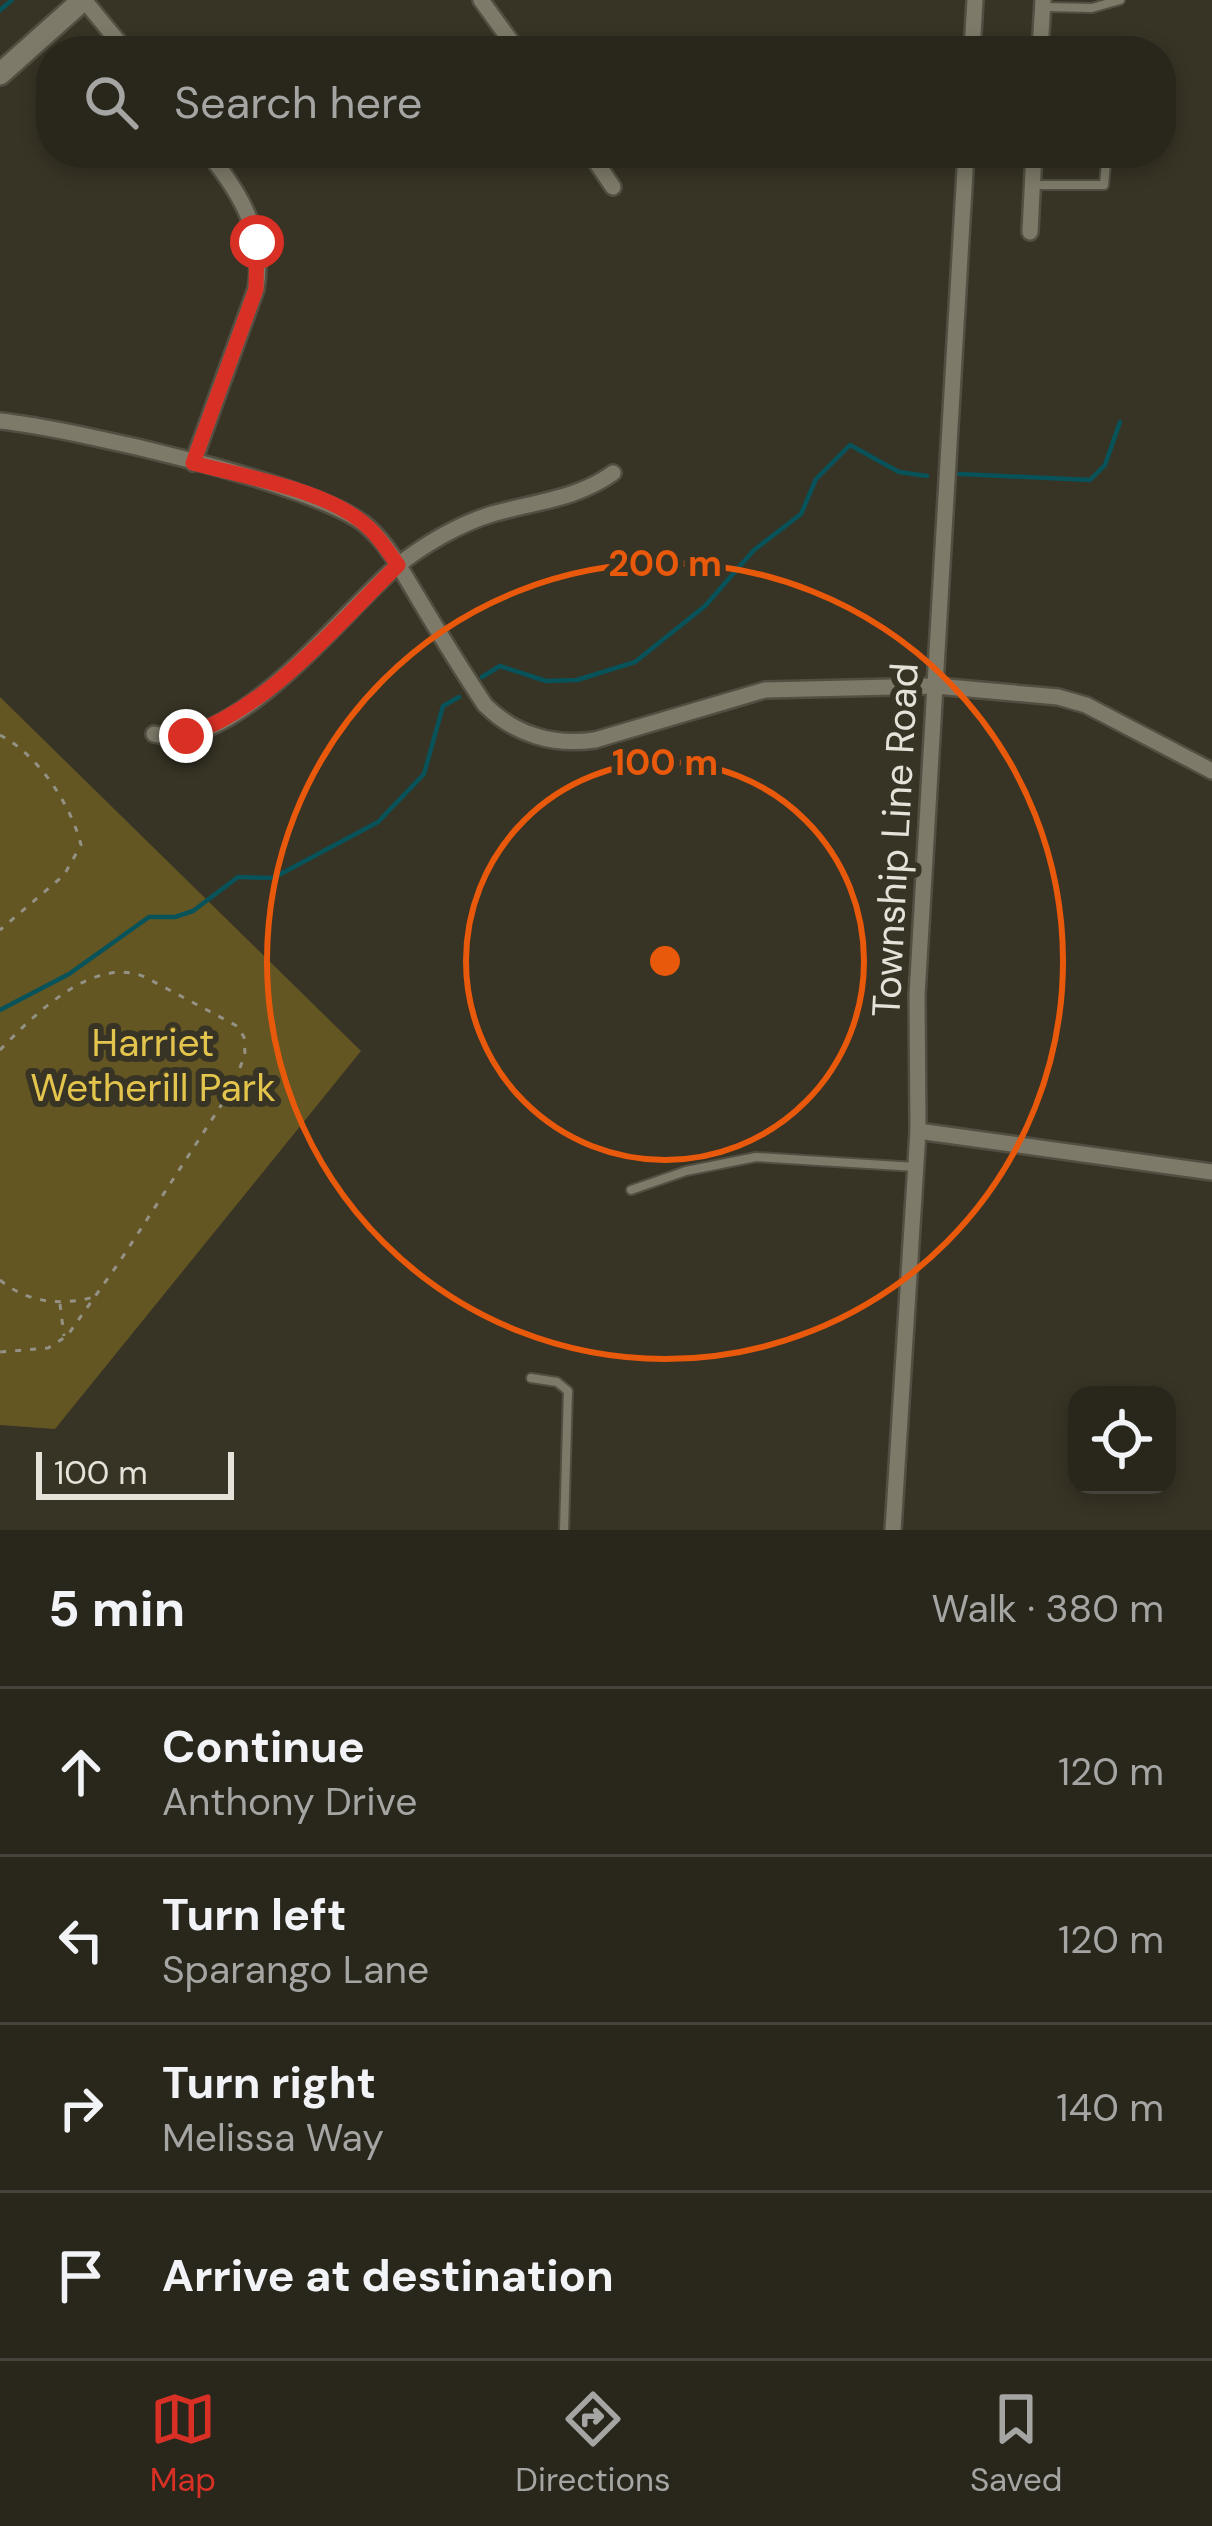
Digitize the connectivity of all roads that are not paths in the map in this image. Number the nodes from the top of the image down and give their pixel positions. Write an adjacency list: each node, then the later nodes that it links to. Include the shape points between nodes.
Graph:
1 (84, 0): 6 (street); 7 (street)
2 (481, 0): 8 (street)
3 (975, 0): 9 (street)
4 (1120, 0): 5 (lane, via 1092,8)
5 (1043, 3): 10 (street)
6 (43, 36)
7 (114, 36)
8 (507, 36)
9 (973, 36)
10 (1041, 36)
11 (36, 42): 12 (street)
12 (0, 74)
13 (219, 168): 22 (street, via 244,202 259,264)
14 (601, 168): 19 (street)
15 (965, 168): 25 (street, Township Line Road)
16 (1033, 168): 18 (street)
17 (1106, 168): 18 (lane, via 1104,185)
18 (1032, 184): 20 (street)
19 (614, 187)
20 (1030, 232)
21 (0, 422): 22 (street)
22 (193, 463): 24 (street, via 350,513)
23 (613, 472): 24 (street, via 581,492 471,522)
24 (398, 565): 25 (street, via 485,705 547,739 595,740 765,691); 26 (street, via 261,697 186,736)
25 (936, 686): 27 (street, via 1072,701); 28 (street, Township Line Road, via 917,995)
26 (154, 734)
27 (1212, 771)
28 (918, 1131): 29 (street, Township Line Road); 30 (street)
29 (916, 1167): 31 (lane, via 756,1157); 34 (street, Township Line Road)
30 (1212, 1172)
31 (631, 1190)
32 (531, 1378): 33 (lane, via 568,1391)
33 (564, 1530)
34 (893, 1530)

